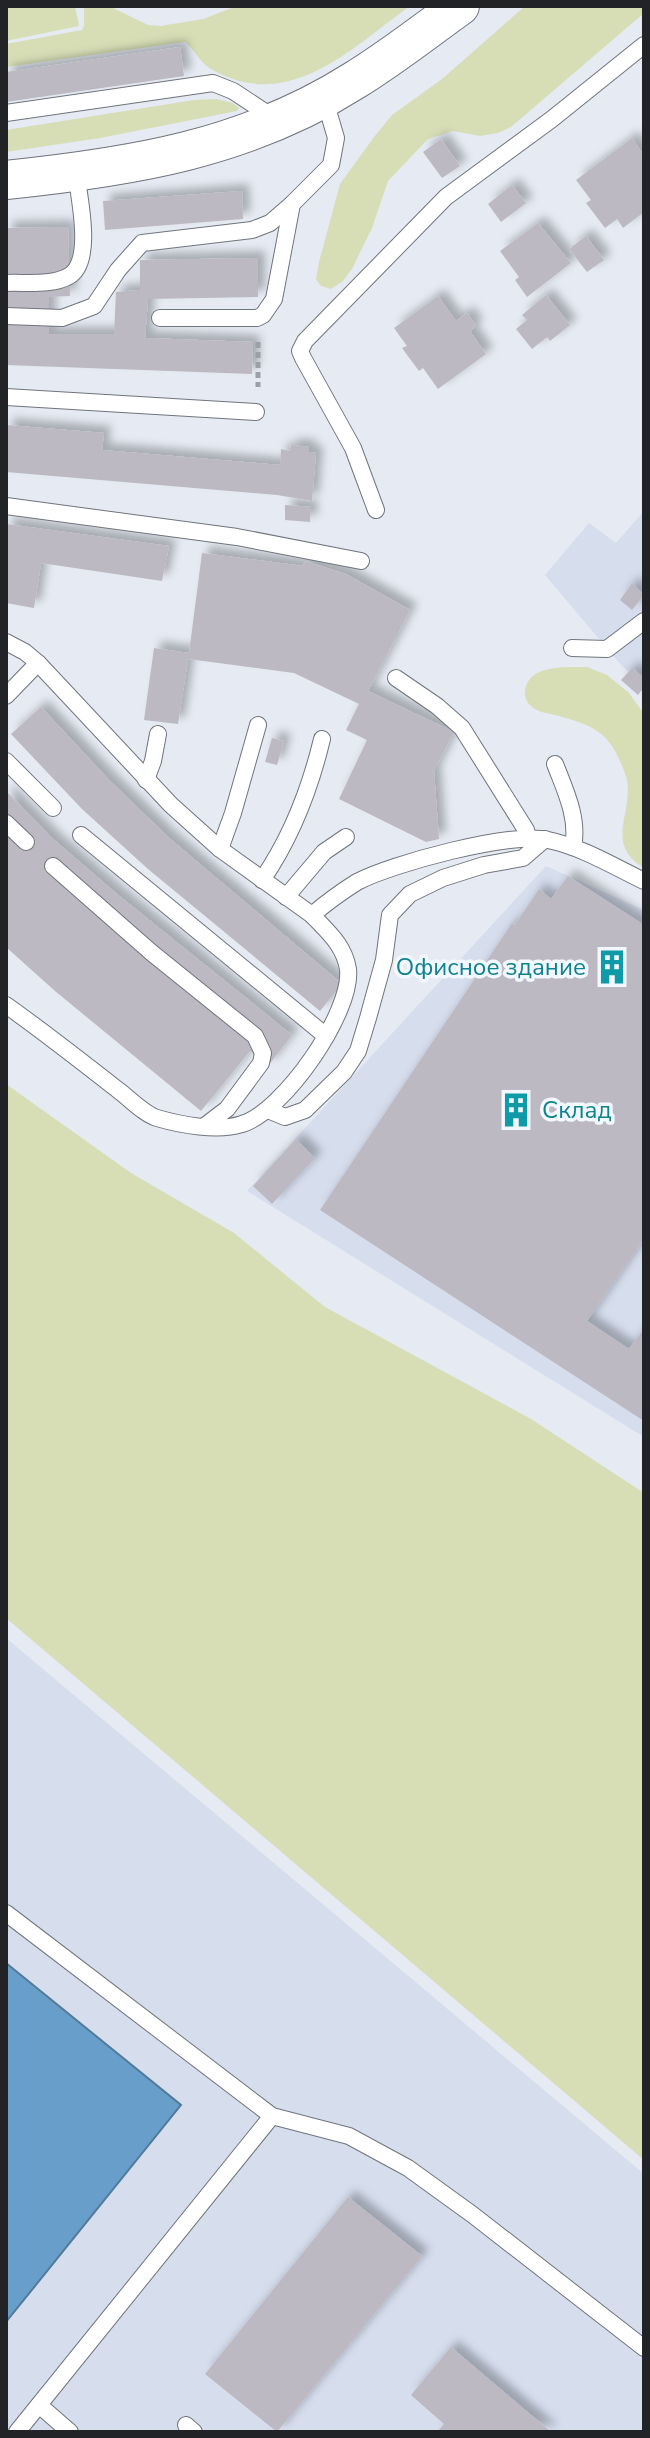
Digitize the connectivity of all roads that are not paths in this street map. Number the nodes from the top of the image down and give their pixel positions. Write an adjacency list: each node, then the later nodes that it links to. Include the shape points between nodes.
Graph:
1 (460, 6): 3 (street)
2 (644, 45): 15 (lane, via 446,197 305,341 300,351 353,448)
3 (324, 97): 5 (street); 8 (lane, via 336,138 331,165)
4 (6, 113): 5 (lane, via 213,83)
5 (278, 121): 6 (street, via 197,150)
6 (76, 173): 7 (street); 9 (lane, via 84,241 77,269 59,280)
7 (6, 180)
8 (292, 204): 10 (lane, via 252,230 142,243 100,300 82,312 62,318); 11 (lane, via 274,299 263,315)
9 (6, 283)
10 (6, 316)
11 (160, 318)
12 (6, 397): 13 (lane)
13 (256, 412)
14 (6, 506): 16 (lane, via 237,537)
15 (376, 510)
16 (361, 561)
17 (644, 621): 19 (lane, via 607,649)
18 (6, 642): 20 (lane)
19 (572, 648)
20 (38, 663): 22 (lane); 28 (lane)
21 (396, 678): 33 (lane, via 462,728)
22 (6, 696)
23 (258, 725): 36 (lane)
24 (158, 734): 28 (lane)
25 (322, 739): 38 (lane, via 286,842)
26 (6, 761): 29 (lane)
27 (555, 764): 35 (lane, via 571,806)
28 (146, 780): 36 (lane)
29 (53, 808)
30 (6, 823): 34 (lane)
31 (81, 835): 43 (lane)
32 (346, 837): 40 (lane, via 324,852)
33 (536, 838): 35 (lane); 41 (lane, via 447,851 379,872); 44 (lane, via 523,858 443,878 410,894 390,915 384,960 358,1051 305,1110 285,1117)
34 (26, 842)
35 (573, 847): 39 (lane)
36 (220, 849): 38 (lane)
37 (53, 866): 45 (lane, via 255,1036 263,1053 261,1063 227,1109)
38 (262, 880): 40 (lane)
39 (644, 881)
40 (286, 897): 41 (lane)
41 (312, 915): 43 (lane, via 343,948 348,973)
42 (6, 1005): 45 (lane, via 154,1117)
43 (326, 1036): 44 (lane)
44 (268, 1110): 45 (lane, via 243,1124)
45 (206, 1125)
46 (6, 1913): 47 (lane)
47 (272, 2116): 48 (lane, via 349,2136 408,2168); 49 (lane)
48 (644, 2348)
49 (39, 2405): 50 (lane); 51 (lane)
50 (17, 2432)
51 (70, 2432)

